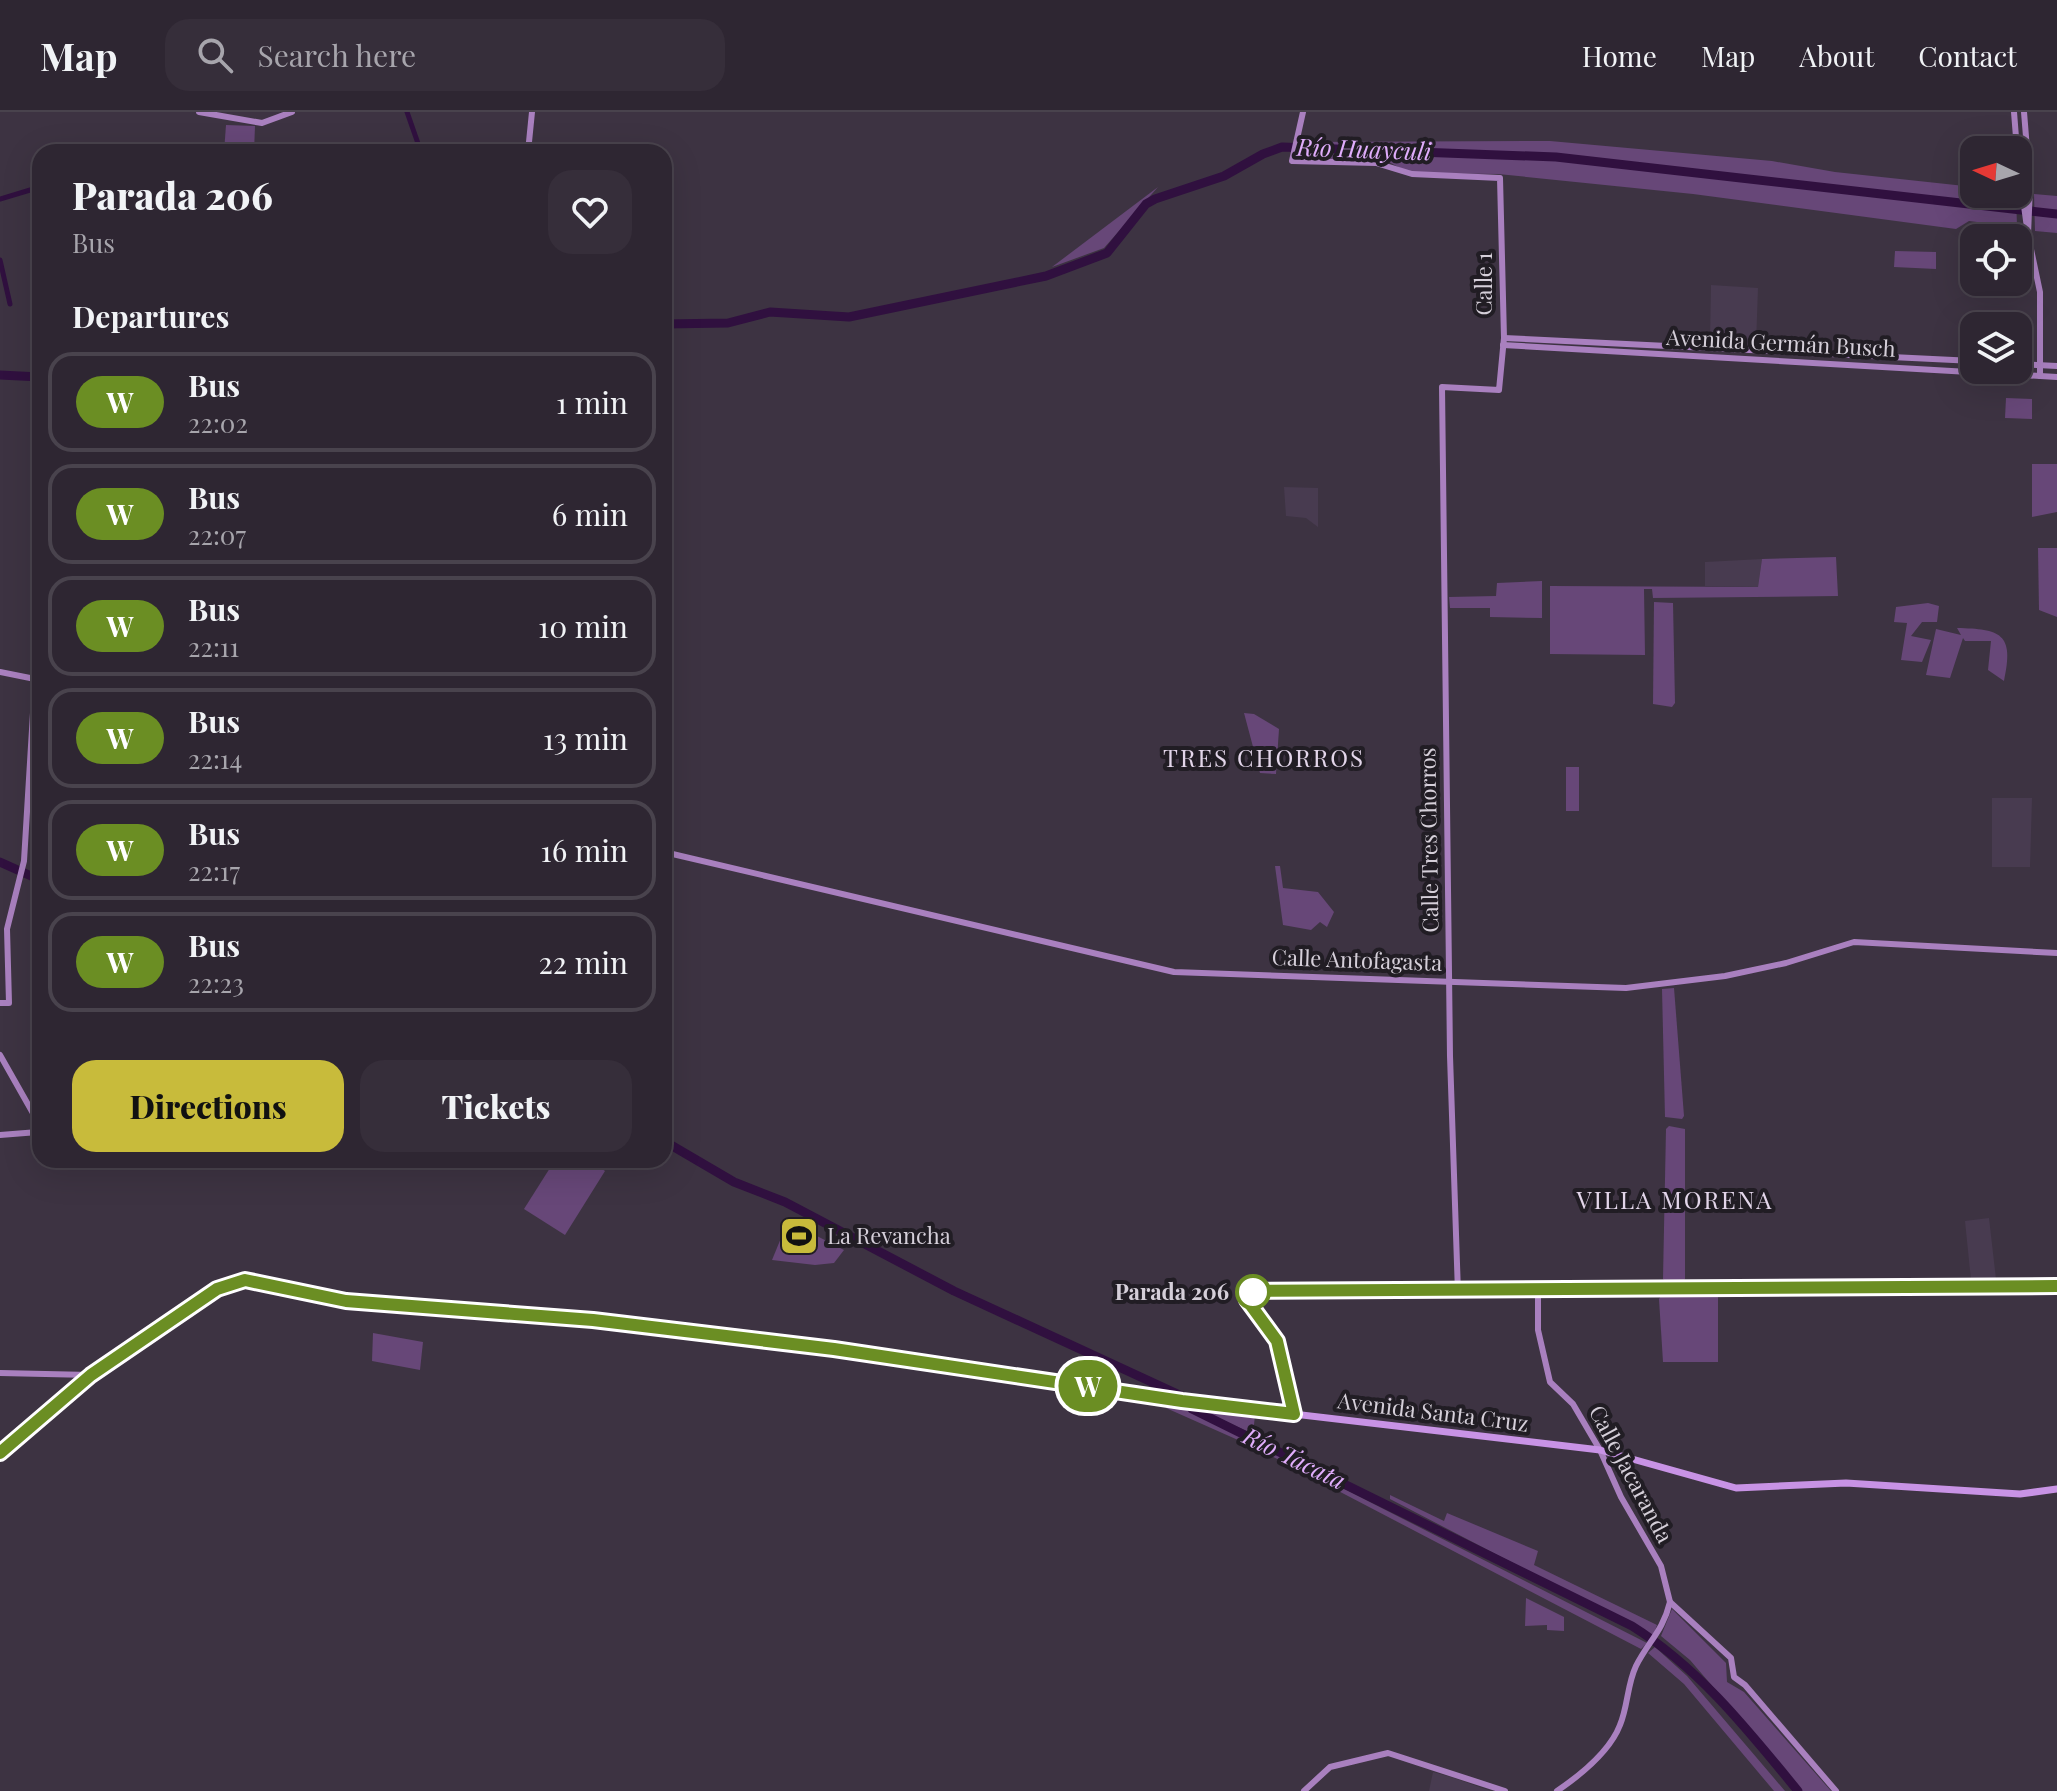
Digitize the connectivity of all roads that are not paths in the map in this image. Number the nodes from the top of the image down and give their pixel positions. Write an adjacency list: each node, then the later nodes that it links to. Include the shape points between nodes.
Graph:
1 (199, 112): 2 (main road, via 262,123)
2 (292, 112)
3 (532, 112): 9 (main road)
4 (1303, 112): 11 (main road, Calle 1, via 1292,161 1376,163 1412,174 1500,178)
5 (2014, 112): 7 (main road)
6 (2024, 112): 8 (main road)
7 (2016, 136)
8 (2024, 136)
9 (529, 144)
10 (2026, 208): 14 (main road, via 2040,292)
11 (1504, 342): 12 (main road, Avenida Germán Busch); 16 (main road, Avenida Germán Busch); 18 (main road, Calle 1, via 1499,390)
12 (1960, 360)
13 (2032, 365): 14 (main road)
14 (2040, 365): 15 (main road); 16 (main road)
15 (2057, 366)
16 (2040, 376): 17 (main road, Avenida Germán Busch)
17 (2057, 377)
18 (1442, 387): 24 (main road, Calle Tres Chorros)
19 (0, 672): 20 (main road)
20 (32, 679)
21 (32, 750): 25 (main road, via 22,868 7,929 9,1003)
22 (672, 854): 24 (main road, Calle Antofagasta, via 1174,972)
23 (2057, 953): 24 (main road, Calle Antofagasta, via 1858,942 1786,963 1658,987)
24 (1450, 980): 30 (main road, Calle Tres Chorros, via 1458,1293)
25 (0, 1003)
26 (0, 1055): 27 (main road)
27 (32, 1111)
28 (32, 1132): 29 (main road)
29 (0, 1135)
30 (1538, 1289): 33 (main road, Calle Jacaranda, via 1538,1330 1550,1382 1573,1404)
31 (0, 1373): 32 (main road)
32 (91, 1375): 33 (main road, Avenida Santa Cruz, via 217,1289 245,1280 346,1301 544,1315 828,1348 1182,1401); 34 (main road, Avenida Santa Cruz)
33 (1600, 1450): 35 (main road, Avenida Santa Cruz, via 1736,1488 1846,1483 2020,1494); 36 (main road, Calle Jacaranda, via 1661,1566)
34 (0, 1453)
35 (2057, 1489)
36 (1670, 1602): 39 (main road, via 1655,1641 1630,1679 1617,1732 1575,1779); 40 (main road, via 1731,1658 1734,1677)
37 (1304, 1791): 38 (main road, via 1330,1767 1388,1753)
38 (1505, 1791)
39 (1557, 1791)
40 (1836, 1791)

